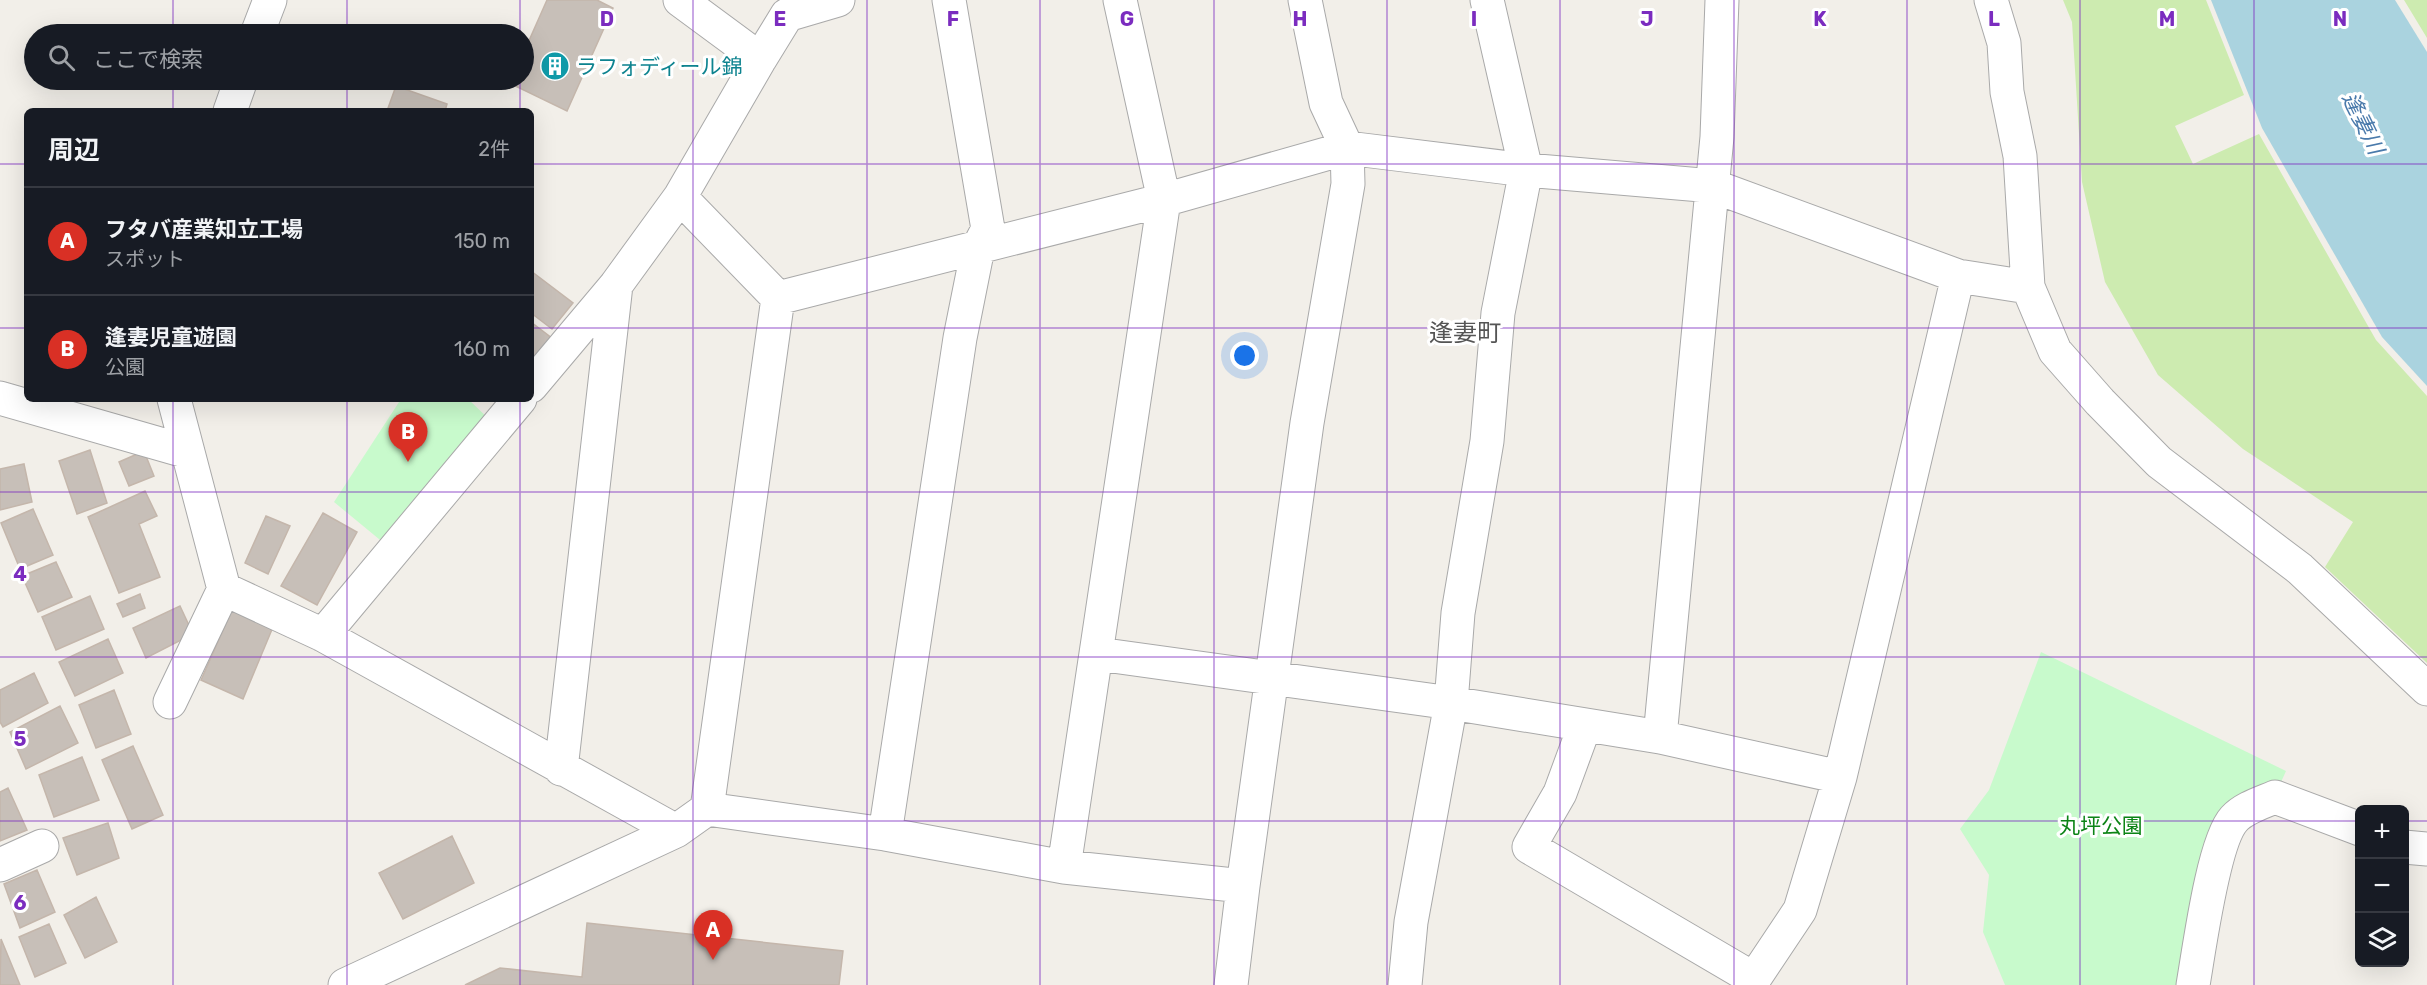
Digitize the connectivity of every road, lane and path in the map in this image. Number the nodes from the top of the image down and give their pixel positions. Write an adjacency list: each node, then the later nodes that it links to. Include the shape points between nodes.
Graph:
1 (270, 0): 10 (street)
2 (680, 0): 11 (street)
3 (838, 0): 11 (street, via 787,15)
4 (949, 0): 19 (street, via 988,229)
5 (1120, 0): 18 (street)
6 (1305, 0): 14 (street, via 1326,103)
7 (1487, 0): 15 (street)
8 (1722, 0): 16 (street)
9 (1991, 0): 22 (street, via 2004,43 2007,92 2020,156)
10 (261, 24)
11 (760, 58): 17 (street)
12 (237, 90): 13 (street)
13 (231, 108)
14 (1347, 148): 15 (street); 18 (street); 32 (street, via 1348,184 1307,423)
15 (1526, 170): 16 (street); 35 (street, via 1498,313 1487,441 1458,613)
16 (1713, 186): 20 (street); 37 (street)
17 (681, 197): 21 (street); 23 (street)
18 (1164, 200): 19 (street); 31 (street)
19 (978, 248): 23 (street); 43 (street, via 960,338)
20 (1958, 276): 22 (street); 39 (street)
21 (616, 285): 24 (street); 38 (street)
22 (2028, 287): 33 (street, via 2055,351 2125,428 2159,462 2300,569)
23 (778, 298): 40 (street)
24 (534, 382)
25 (0, 398): 28 (street)
26 (175, 402): 28 (street)
27 (517, 402): 30 (street)
28 (188, 452): 29 (street)
29 (224, 590): 30 (street); 34 (street)
30 (323, 635): 38 (street)
31 (1098, 654): 32 (street); 48 (street)
32 (1272, 680): 35 (street); 49 (street)
33 (2427, 689)
34 (170, 702)
35 (1451, 703): 36 (street); 52 (street, via 1412,922)
36 (1585, 725): 37 (street); 39 (street, via 1560,794 1529,847 1754,979 1800,910)
37 (1660, 738): 39 (street)
38 (561, 769): 42 (street)
39 (1840, 777)
40 (707, 809): 42 (street); 43 (street)
41 (2355, 827): 53 (street, via 2275,797 2233,820 2213,876)
42 (676, 831): 50 (street)
43 (885, 834): 48 (street)
44 (42, 846): 47 (street)
45 (2409, 847): 46 (street)
46 (2427, 849)
47 (0, 865)
48 (1064, 867): 49 (street)
49 (1243, 886): 51 (street)
50 (345, 985)
51 (1231, 985)
52 (1405, 985)
53 (2193, 985)

